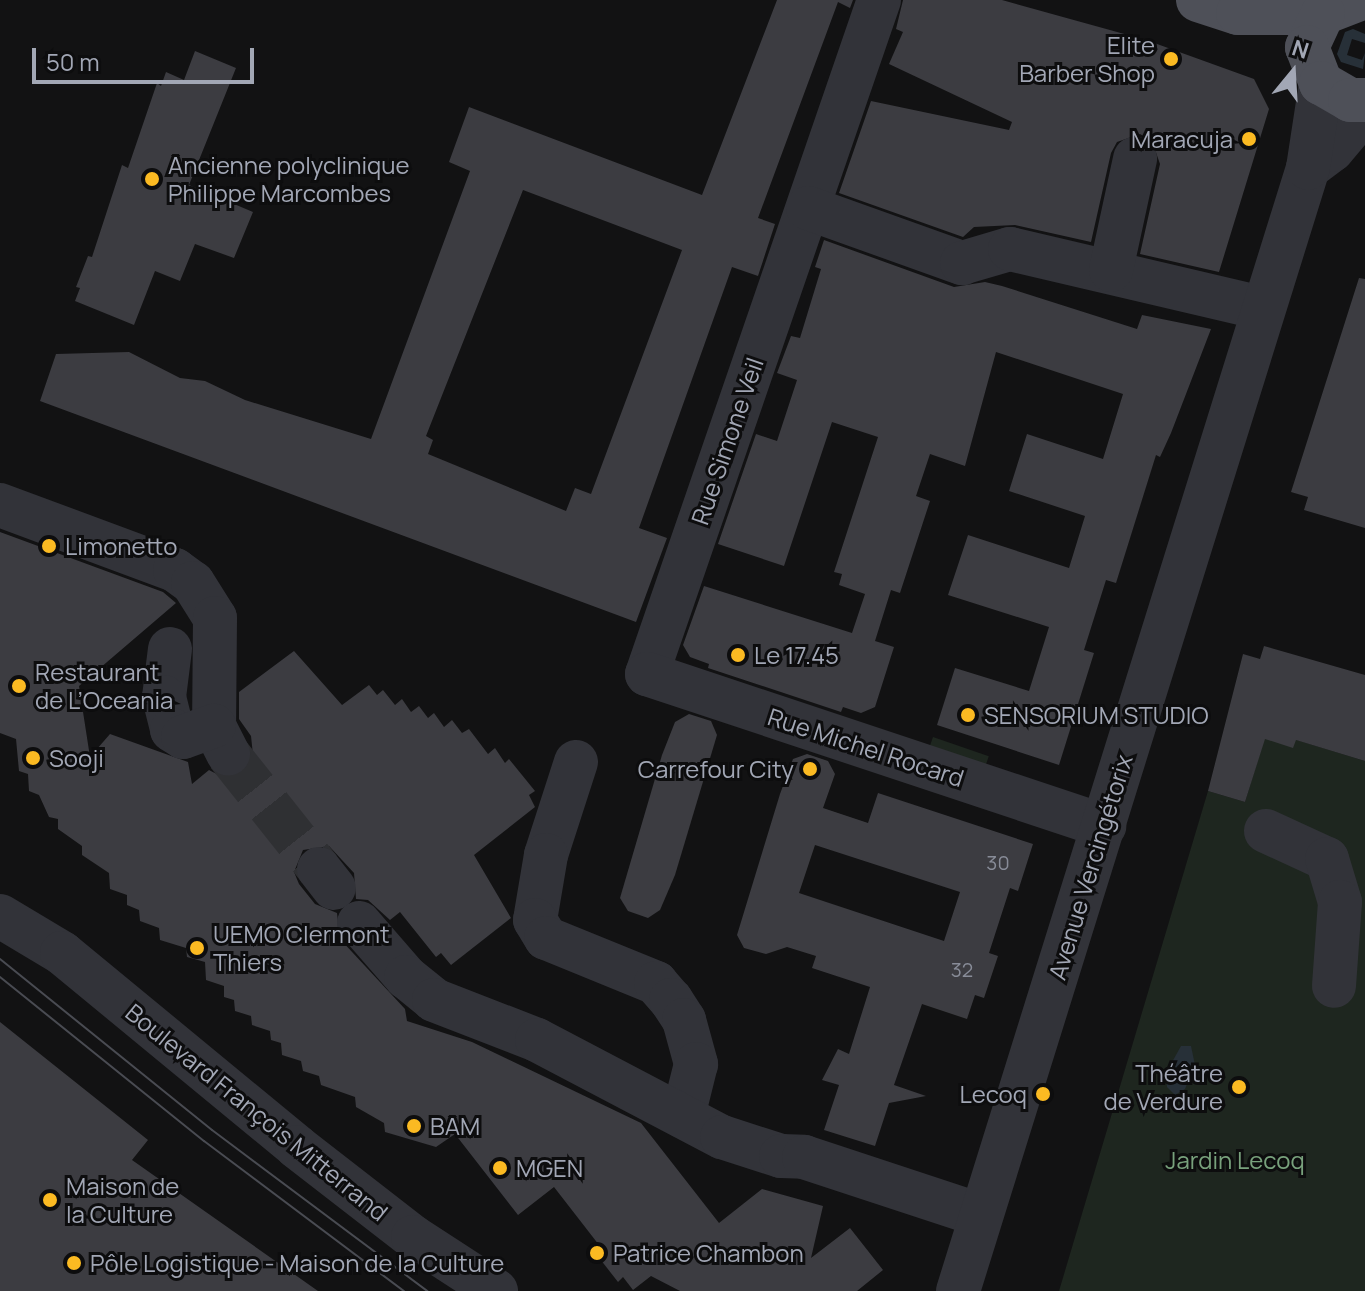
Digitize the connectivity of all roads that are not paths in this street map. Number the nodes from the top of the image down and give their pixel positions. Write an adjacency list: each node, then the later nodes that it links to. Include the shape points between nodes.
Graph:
1 (879, 0): 9 (street, Rue Simone Veil)
2 (1345, 4): 3 (main road); 4 (main road, Avenue Vercingétorix, via 1310,34)
3 (1218, 6): 4 (main road)
4 (1314, 71): 5 (main road, via 1350,100); 8 (street, Avenue Vercingétorix)
5 (1365, 100)
6 (1365, 111): 8 (street, via 1332,150)
7 (1135, 159): 10 (street)
8 (1308, 168): 11 (street, Avenue Vercingétorix)
9 (808, 208): 10 (street, via 962,263 1010,249); 14 (street, Rue Simone Veil)
10 (1111, 270): 11 (street)
11 (1262, 308): 16 (street, Avenue Vercingétorix)
12 (0, 505): 13 (street, via 175,570 193,583 215,618 207,727 183,737 172,730 164,697)
13 (170, 649)
14 (647, 674): 16 (street, Rue Michel Rocard)
15 (576, 762): 23 (street, via 546,855 535,920 546,938 656,983 671,1000 684,1020 696,1064)
16 (1094, 823): 24 (street, Avenue Vercingétorix)
17 (1266, 831): 22 (street, via 1327,859 1340,902)
18 (0, 882): 21 (street, Boulevard François Mitterrand, via 28,904)
19 (0, 916): 21 (street, Boulevard François Mitterrand)
20 (359, 923): 23 (street, via 406,977 434,1000 537,1040)
21 (62, 953): 25 (street, Boulevard François Mitterrand, via 297,1147 413,1237)
22 (1334, 986)
23 (683, 1116): 24 (street, via 722,1137 781,1156 804,1157)
24 (980, 1215): 26 (street, Avenue Vercingétorix)
25 (496, 1291)
26 (958, 1291)

